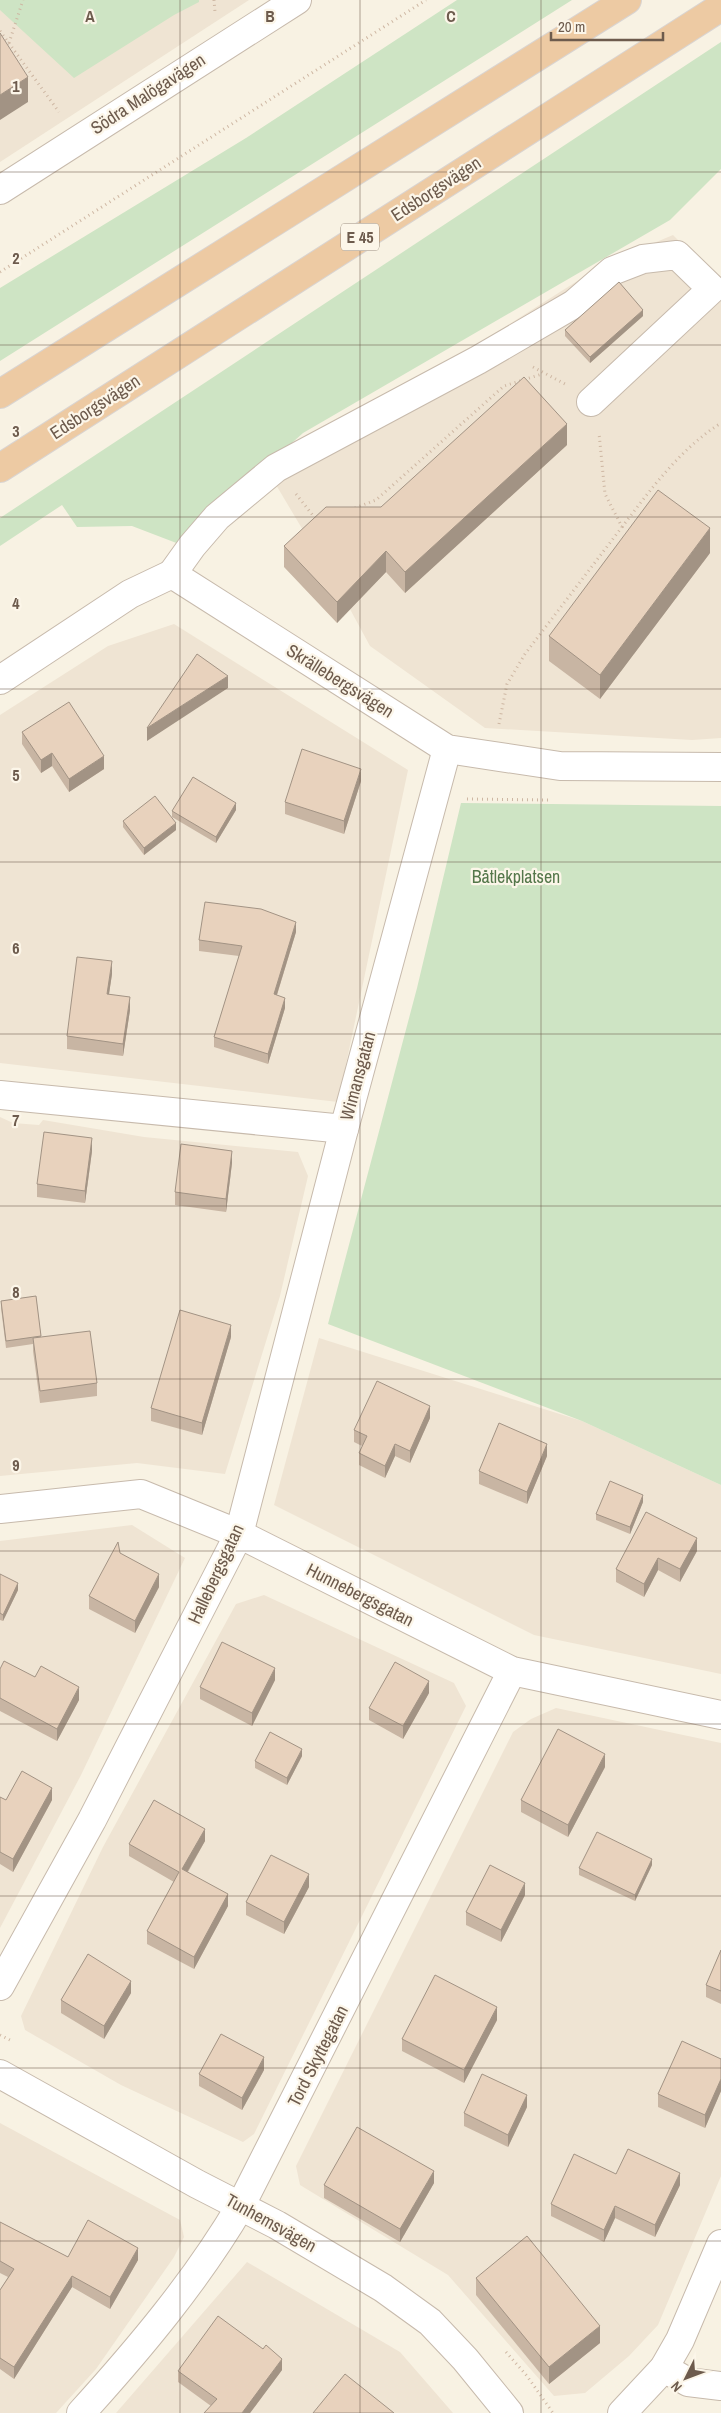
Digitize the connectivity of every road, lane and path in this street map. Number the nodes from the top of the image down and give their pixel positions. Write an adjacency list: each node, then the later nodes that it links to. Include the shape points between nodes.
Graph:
1 (24, 0): 7 (path)
2 (297, 0): 8 (street, Södra Malögavägen)
3 (426, 0): 10 (path)
4 (627, 0): 13 (highway)
5 (721, 7): 16 (highway, Edsborgsvägen / E 45)
6 (0, 32): 7 (path)
7 (9, 43): 8 (path)
8 (79, 138): 9 (street, Södra Malögavägen)
9 (0, 190)
10 (0, 272)
11 (503, 345): 12 (path); 14 (street, via 574,304 612,271 643,259 676,254 712,289); 17 (street)
12 (543, 373): 14 (path); 18 (path, via 504,386 376,500)
13 (0, 394)
14 (591, 402): 20 (path, via 599,427 605,494)
15 (721, 423): 20 (path, via 703,434 662,475)
16 (0, 468)
17 (276, 468): 19 (path, via 315,518); 21 (street, via 218,517)
18 (353, 509)
19 (322, 517)
20 (622, 527): 24 (path, via 507,684)
21 (172, 574): 22 (street, via 130,594); 23 (street, Skrällebergsvägen)
22 (0, 680)
23 (447, 749): 24 (street, Skrällebergsvägen); 29 (street, Wimansgatan)
24 (493, 756): 25 (street, Skrällebergsvägen, via 560,766)
25 (721, 767)
26 (462, 799): 27 (path)
27 (551, 800)
28 (0, 1095): 29 (street, Wimansgatan)
29 (344, 1129): 31 (street, Hallebergsgatan)
30 (0, 1509): 31 (street, Hunnebergsgatan, via 141,1494)
31 (238, 1534): 32 (street, Hunnebergsgatan); 34 (street, Hallebergsgatan, via 92,1820)
32 (512, 1672): 33 (street, Hunnebergsgatan); 36 (street, Tord Skyttegatan)
33 (721, 1715)
34 (0, 1986)
35 (0, 2074): 36 (street, Tunhemsvägen, via 197,2184)
36 (241, 2205): 40 (street, Tord Skyttegatan, via 219,2241 131,2356); 41 (street, Tunhemsvägen, via 383,2288 430,2322)
37 (721, 2244): 38 (street, via 680,2340)
38 (664, 2368): 39 (street, via 688,2382); 42 (street)
39 (721, 2386)
40 (82, 2413)
41 (510, 2413)
42 (622, 2413)

